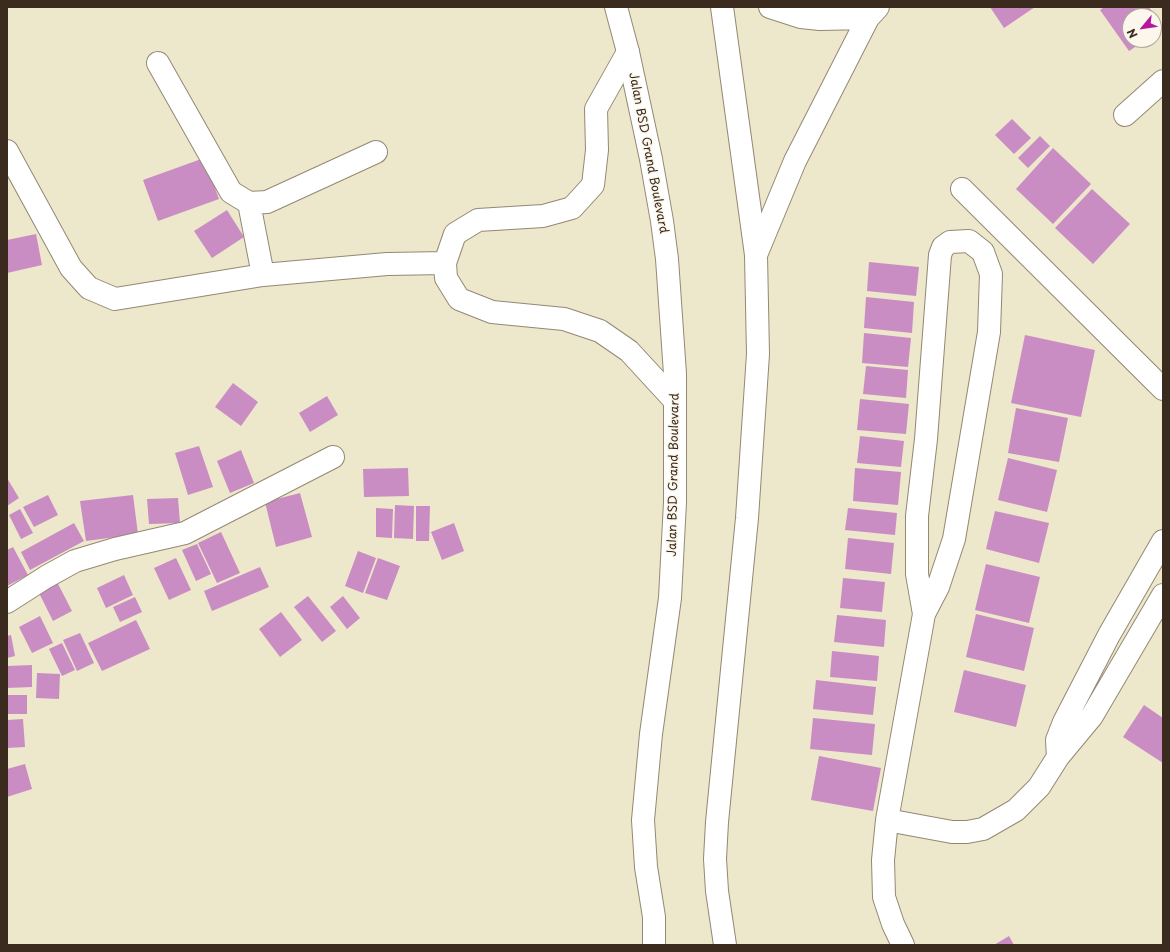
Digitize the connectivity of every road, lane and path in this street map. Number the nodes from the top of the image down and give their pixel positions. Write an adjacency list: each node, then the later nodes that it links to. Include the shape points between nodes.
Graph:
1 (616, 7): 5 (street, Jalan BSD Grand Boulevard)
2 (722, 7): 13 (street)
3 (770, 7): 4 (street, via 802,17 820,19)
4 (873, 12): 13 (street, via 795,161)
5 (628, 52): 14 (street, via 596,109 597,150 593,186 572,208 543,216 478,220 455,234); 17 (street, Jalan BSD Grand Boulevard, via 662,222)
6 (158, 63): 12 (street, via 231,192)
7 (1163, 81): 8 (street)
8 (1125, 115)
9 (7, 151): 15 (street, via 71,268 89,288 115,299)
10 (376, 152): 12 (street, via 267,202)
11 (962, 189): 16 (street)
12 (249, 203): 15 (street)
13 (756, 255): 30 (street, via 758,354 748,503 715,859)
14 (445, 263): 15 (street, via 387,264); 17 (street, via 446,278 459,299 492,312 564,319 600,331 629,351)
15 (263, 275)
16 (1163, 389)
17 (675, 401): 27 (street, Jalan BSD Grand Boulevard, via 675,502 670,598 651,734 643,820 646,868)
18 (333, 458): 23 (street, via 185,533 115,549 75,562)
19 (1163, 541): 20 (street)
20 (1140, 581): 21 (street); 25 (street, via 1064,722 1057,740)
21 (1163, 592)
22 (1163, 595): 25 (street, via 1092,716)
23 (7, 602)
24 (924, 614): 24 (street, via 917,574 917,516 926,439 940,255 943,247 950,242 969,241 983,252 991,274 989,332 954,540 938,588); 26 (street)
25 (1058, 758): 26 (street, via 1024,804 983,829 952,832)
26 (887, 820): 31 (street, via 883,860 884,897)
27 (654, 917): 28 (street, Jalan BSD Grand Boulevard); 29 (street)
28 (654, 945)
29 (659, 945)
30 (725, 945)
31 (903, 945)

